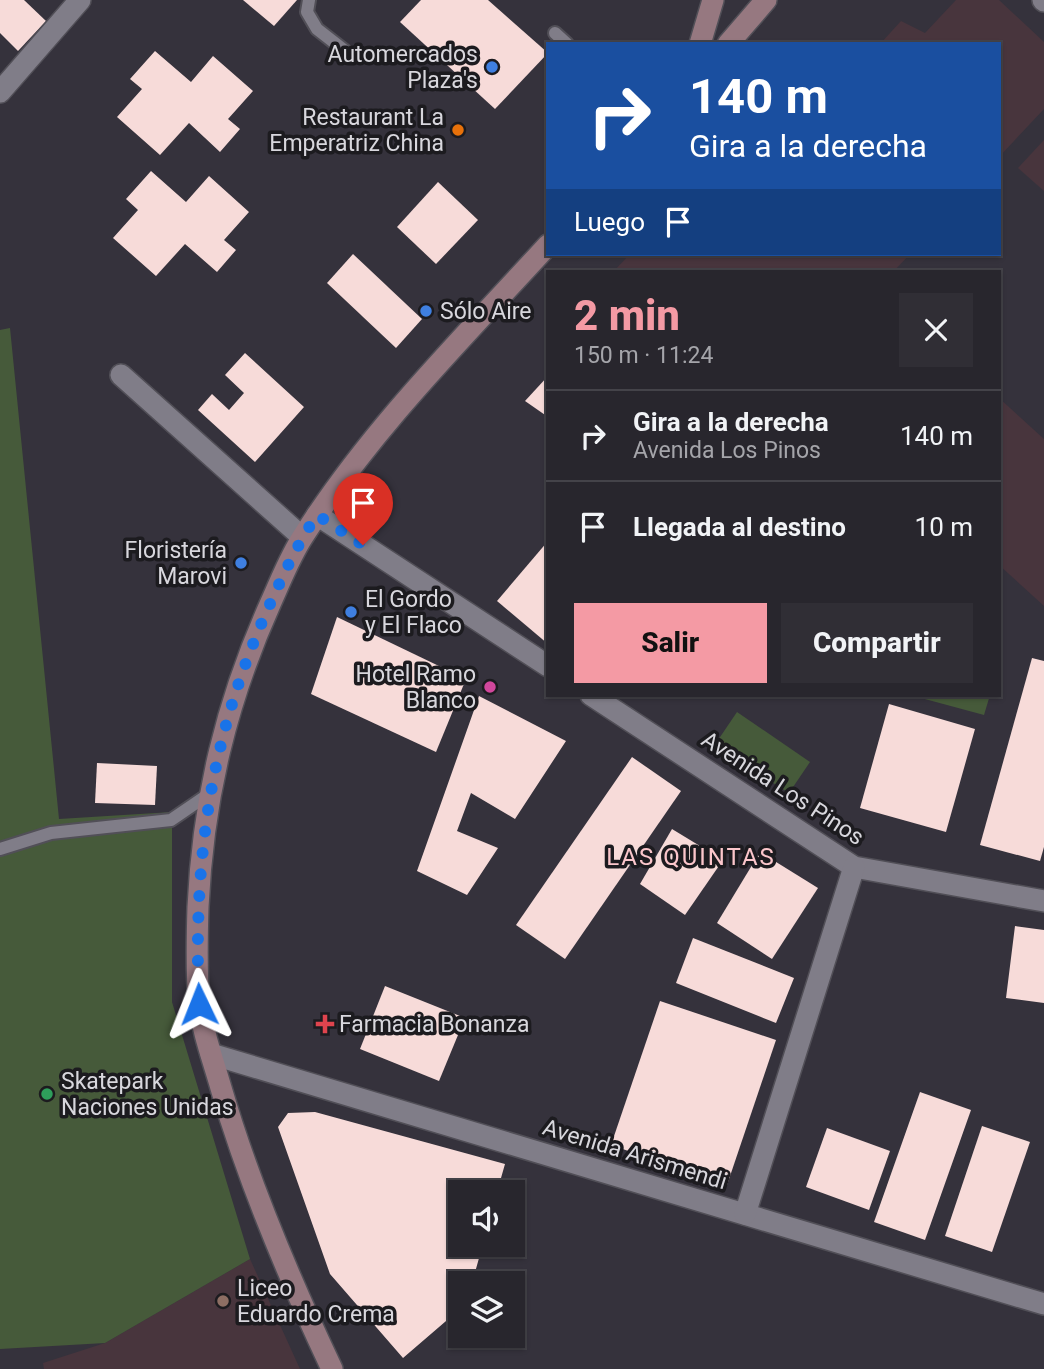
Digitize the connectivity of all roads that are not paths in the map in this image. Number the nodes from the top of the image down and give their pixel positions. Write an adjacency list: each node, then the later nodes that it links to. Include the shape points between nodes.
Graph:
1 (80, 0): 10 (street)
2 (309, 0): 9 (lane, via 307,12 317,29)
3 (713, 0): 7 (main road)
4 (766, 0): 8 (main road)
5 (555, 33): 6 (lane)
6 (565, 42)
7 (701, 42)
8 (730, 42)
9 (349, 54)
10 (0, 92)
11 (546, 247): 13 (main road, via 382,429)
12 (121, 375): 14 (street)
13 (317, 515): 14 (main road); 15 (street)
14 (302, 537): 17 (main road, via 236,692)
15 (546, 665)
16 (594, 697): 19 (street, Avenida Los Pinos)
17 (209, 794): 18 (lane, via 171,820 51,833); 21 (main road, via 197,942 199,1004)
18 (0, 849)
19 (854, 867): 20 (street, Avenida Los Pinos); 22 (street)
20 (1044, 901)
21 (211, 1054): 22 (street, Avenida Arismendi); 24 (main road, via 258,1199)
22 (745, 1214): 23 (street, Avenida Arismendi)
23 (1044, 1304)
24 (332, 1369)

